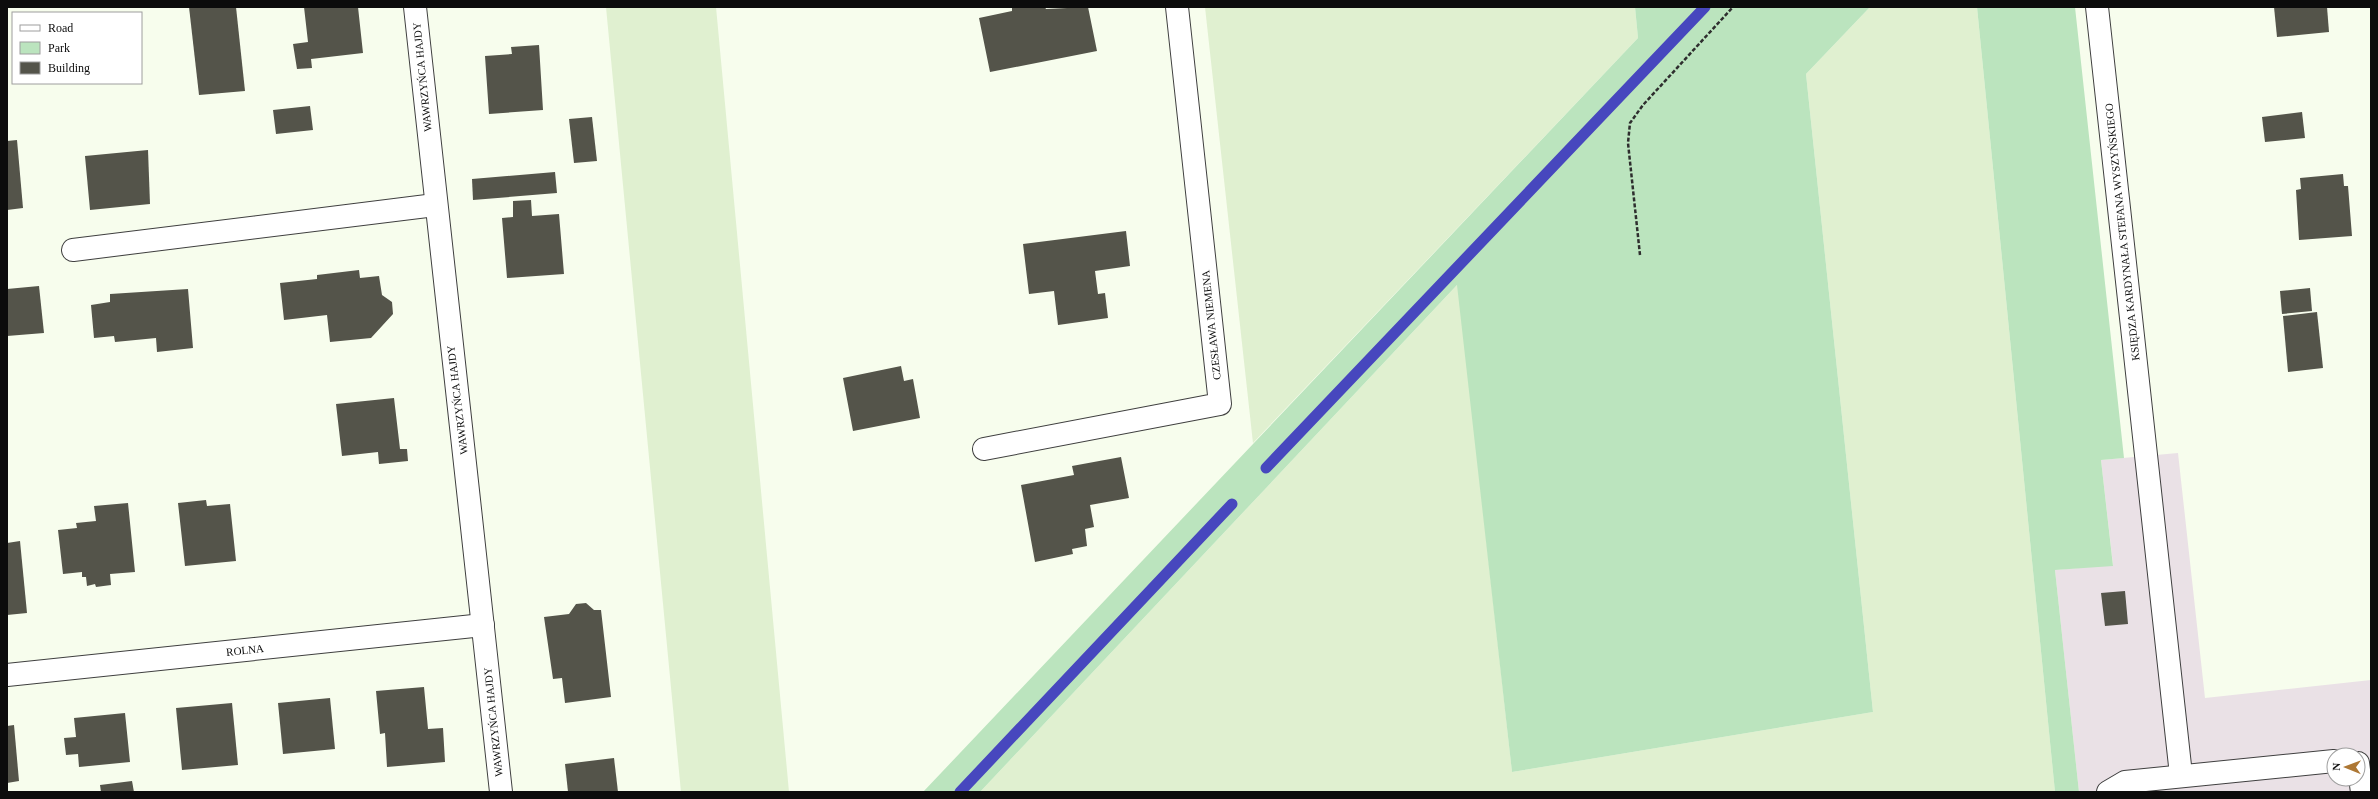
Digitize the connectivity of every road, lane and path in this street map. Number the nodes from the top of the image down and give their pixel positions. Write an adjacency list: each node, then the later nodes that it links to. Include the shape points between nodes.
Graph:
1 (415, 7): 5 (street, WAWRZYŃCA HAJDY)
2 (1177, 7): 8 (street, CZESŁAWA NIEMENA, via 1220,404)
3 (1733, 7): 7 (path, via 1643,105 1630,123 1628,143)
4 (2097, 7): 12 (street, KSIĘDZA KARDYNAŁA STEFANA WYSZYŃSKIEGO)
5 (435, 205): 6 (street); 9 (street, WAWRZYŃCA HAJDY)
6 (74, 250)
7 (1640, 256)
8 (984, 449)
9 (483, 625): 10 (street, ROLNA); 13 (street, WAWRZYŃCA HAJDY)
10 (7, 675)
11 (2326, 762): 12 (street)
12 (2181, 775): 14 (street, via 2125,782)
13 (501, 792)
14 (2108, 792)

